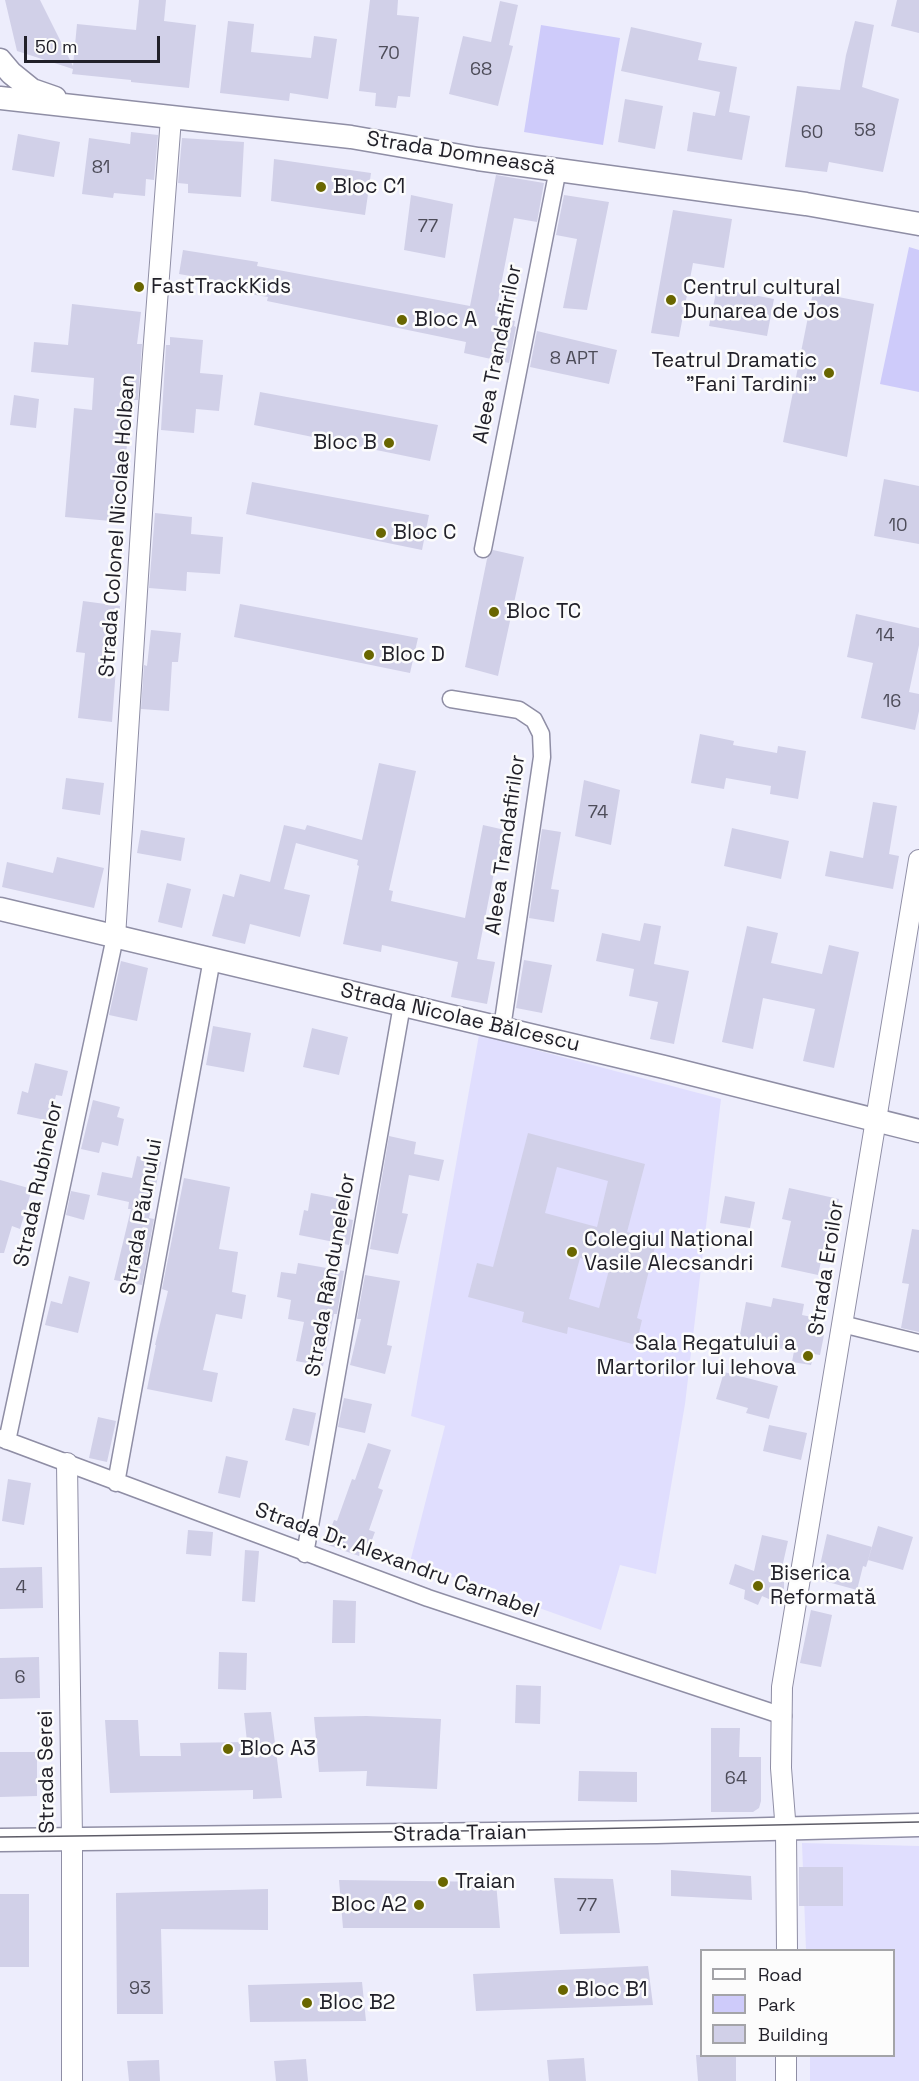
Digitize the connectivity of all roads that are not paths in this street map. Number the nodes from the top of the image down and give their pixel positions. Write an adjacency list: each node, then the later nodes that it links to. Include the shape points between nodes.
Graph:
1 (0, 60): 3 (main road, via 32,90)
2 (0, 98): 3 (main road, Strada Domnească)
3 (75, 107): 4 (main road, Strada Domnească)
4 (171, 118): 5 (main road, Strada Domnească, via 332,134); 11 (street, Strada Colonel Nicolae Holban)
5 (558, 169): 6 (main road, Strada Domnească); 7 (street, Aleea Trandafirilor)
6 (919, 224)
7 (483, 549)
8 (451, 699): 14 (street, Aleea Trandafirilor, via 519,710 534,720 541,734 542,757)
9 (919, 860): 15 (street, Strada Eroilor)
10 (0, 909): 11 (main road, Strada Nicolae Bălcescu)
11 (115, 937): 12 (main road, Strada Nicolae Bălcescu); 19 (street, Strada Rubinelor)
12 (212, 959): 13 (main road, Strada Nicolae Bălcescu); 21 (street, Strada Păunului)
13 (402, 1005): 14 (main road, Strada Nicolae Bălcescu); 22 (street, Strada Rândunelelor)
14 (502, 1029): 15 (main road, Strada Nicolae Bălcescu)
15 (876, 1120): 16 (main road, Strada Nicolae Bălcescu); 17 (street, Strada Eroilor)
16 (919, 1131)
17 (842, 1324): 18 (street); 23 (street, Strada Eroilor, via 782,1687)
18 (919, 1344)
19 (4, 1439): 20 (street, Strada Dr. Alexandru Carnabel)
20 (67, 1463): 21 (street, Strada Dr. Alexandru Carnabel); 26 (street, Strada Serei)
21 (116, 1482): 22 (street, Strada Dr. Alexandru Carnabel)
22 (305, 1554): 23 (street, Strada Dr. Alexandru Carnabel, via 428,1599)
23 (783, 1716): 25 (street, Strada Eroilor)
24 (919, 1825): 25 (main road, Strada Traian)
25 (786, 1828): 26 (main road, Strada Traian, via 657,1833); 28 (street, Strada Eroilor)
26 (72, 1839): 27 (main road, Strada Traian); 30 (street, Strada Serei)
27 (0, 1840)
28 (787, 1949)
29 (786, 2057): 31 (street)
30 (72, 2081)
31 (786, 2081)

